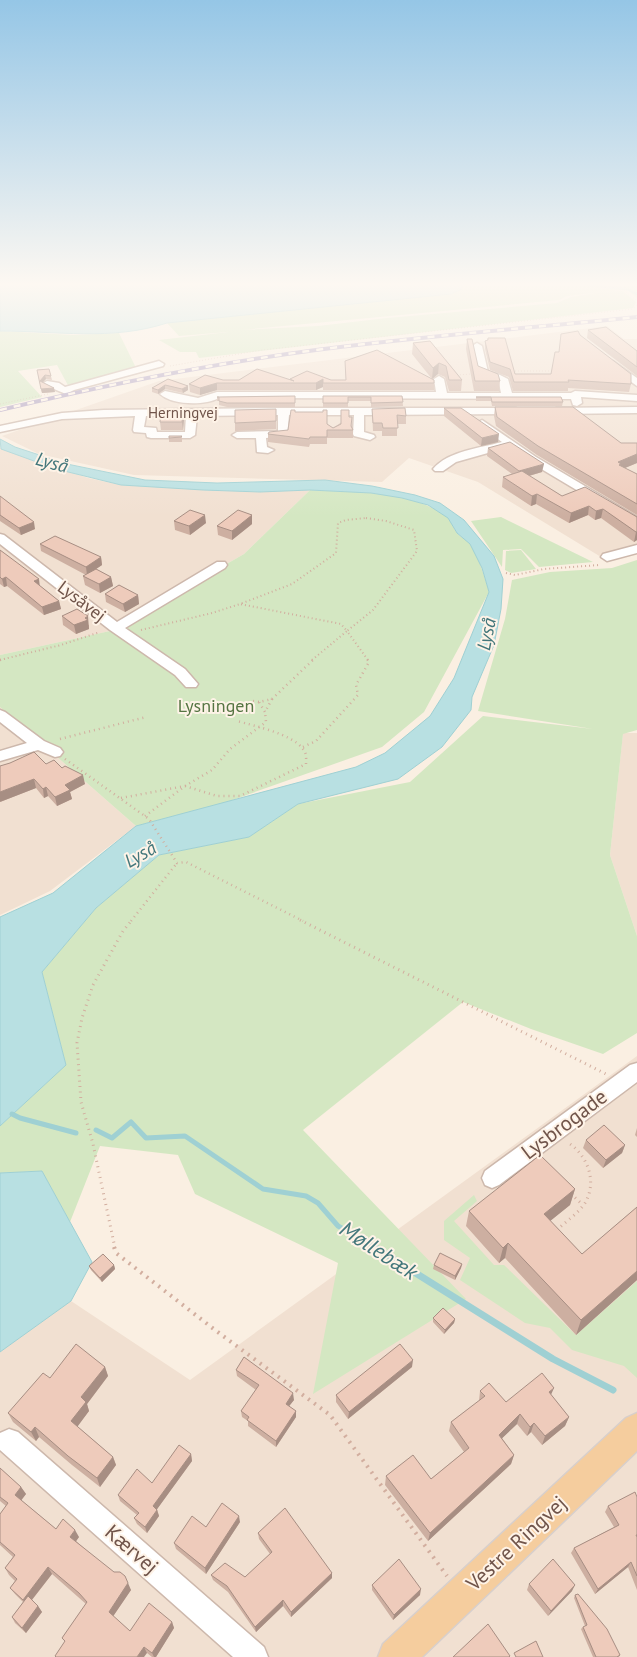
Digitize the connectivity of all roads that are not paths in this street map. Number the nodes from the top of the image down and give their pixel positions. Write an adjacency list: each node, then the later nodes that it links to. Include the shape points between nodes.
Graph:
1 (481, 362): 12 (street, via 484,375 504,381)
2 (611, 362): 6 (street)
3 (163, 365): 9 (street, via 70,388)
4 (439, 379): 15 (street)
5 (574, 381): 13 (street, via 572,392)
6 (637, 383)
7 (46, 384): 9 (street, via 55,385)
8 (394, 384): 11 (street)
9 (67, 393): 28 (street)
10 (165, 394): 14 (street, via 186,400 209,401 217,395)
11 (396, 395): 14 (street); 15 (street)
12 (507, 395): 13 (street); 15 (street)
13 (575, 395): 16 (street); 17 (street)
14 (307, 396): 20 (street)
15 (442, 396)
16 (637, 398)
17 (580, 410): 18 (street); 25 (street)
18 (637, 410)
19 (284, 411): 20 (street, Herningvej); 27 (street, Herningvej); 32 (street, via 283,434)
20 (307, 411): 21 (street, Herningvej)
21 (334, 411): 22 (street, Herningvej); 29 (street)
22 (359, 411): 23 (street, Herningvej); 33 (street, via 358,434)
23 (474, 411): 24 (street, Herningvej); 34 (street, via 480,422)
24 (523, 411)
25 (542, 411)
26 (141, 412): 27 (street, Herningvej); 27 (street, via 138,430 152,430 151,435 190,434); 28 (street, Herningvej)
27 (192, 412)
28 (66, 416): 30 (street, Herningvej)
29 (334, 423)
30 (0, 429)
31 (237, 435): 32 (street)
32 (261, 435): 35 (street, via 261,450)
33 (370, 437)
34 (511, 444): 36 (street, via 452,460); 37 (street)
35 (268, 450)
36 (439, 469)
37 (637, 522)
38 (0, 538): 42 (street, Lysåvej)
39 (637, 550): 40 (street)
40 (606, 561)
41 (221, 564): 42 (street, Lysåvej, via 126,622)
42 (120, 630): 43 (street, via 180,672)
43 (191, 684)
44 (0, 715): 45 (street)
45 (39, 745): 46 (street); 47 (street)
46 (55, 752)
47 (0, 756)
48 (629, 1076): 49 (street, Lysbrogade)
49 (492, 1178)
50 (637, 1429): 53 (main road, Vestre Ringvej)
51 (9, 1441): 52 (street, Kærvej)
52 (254, 1657)
53 (396, 1657)

